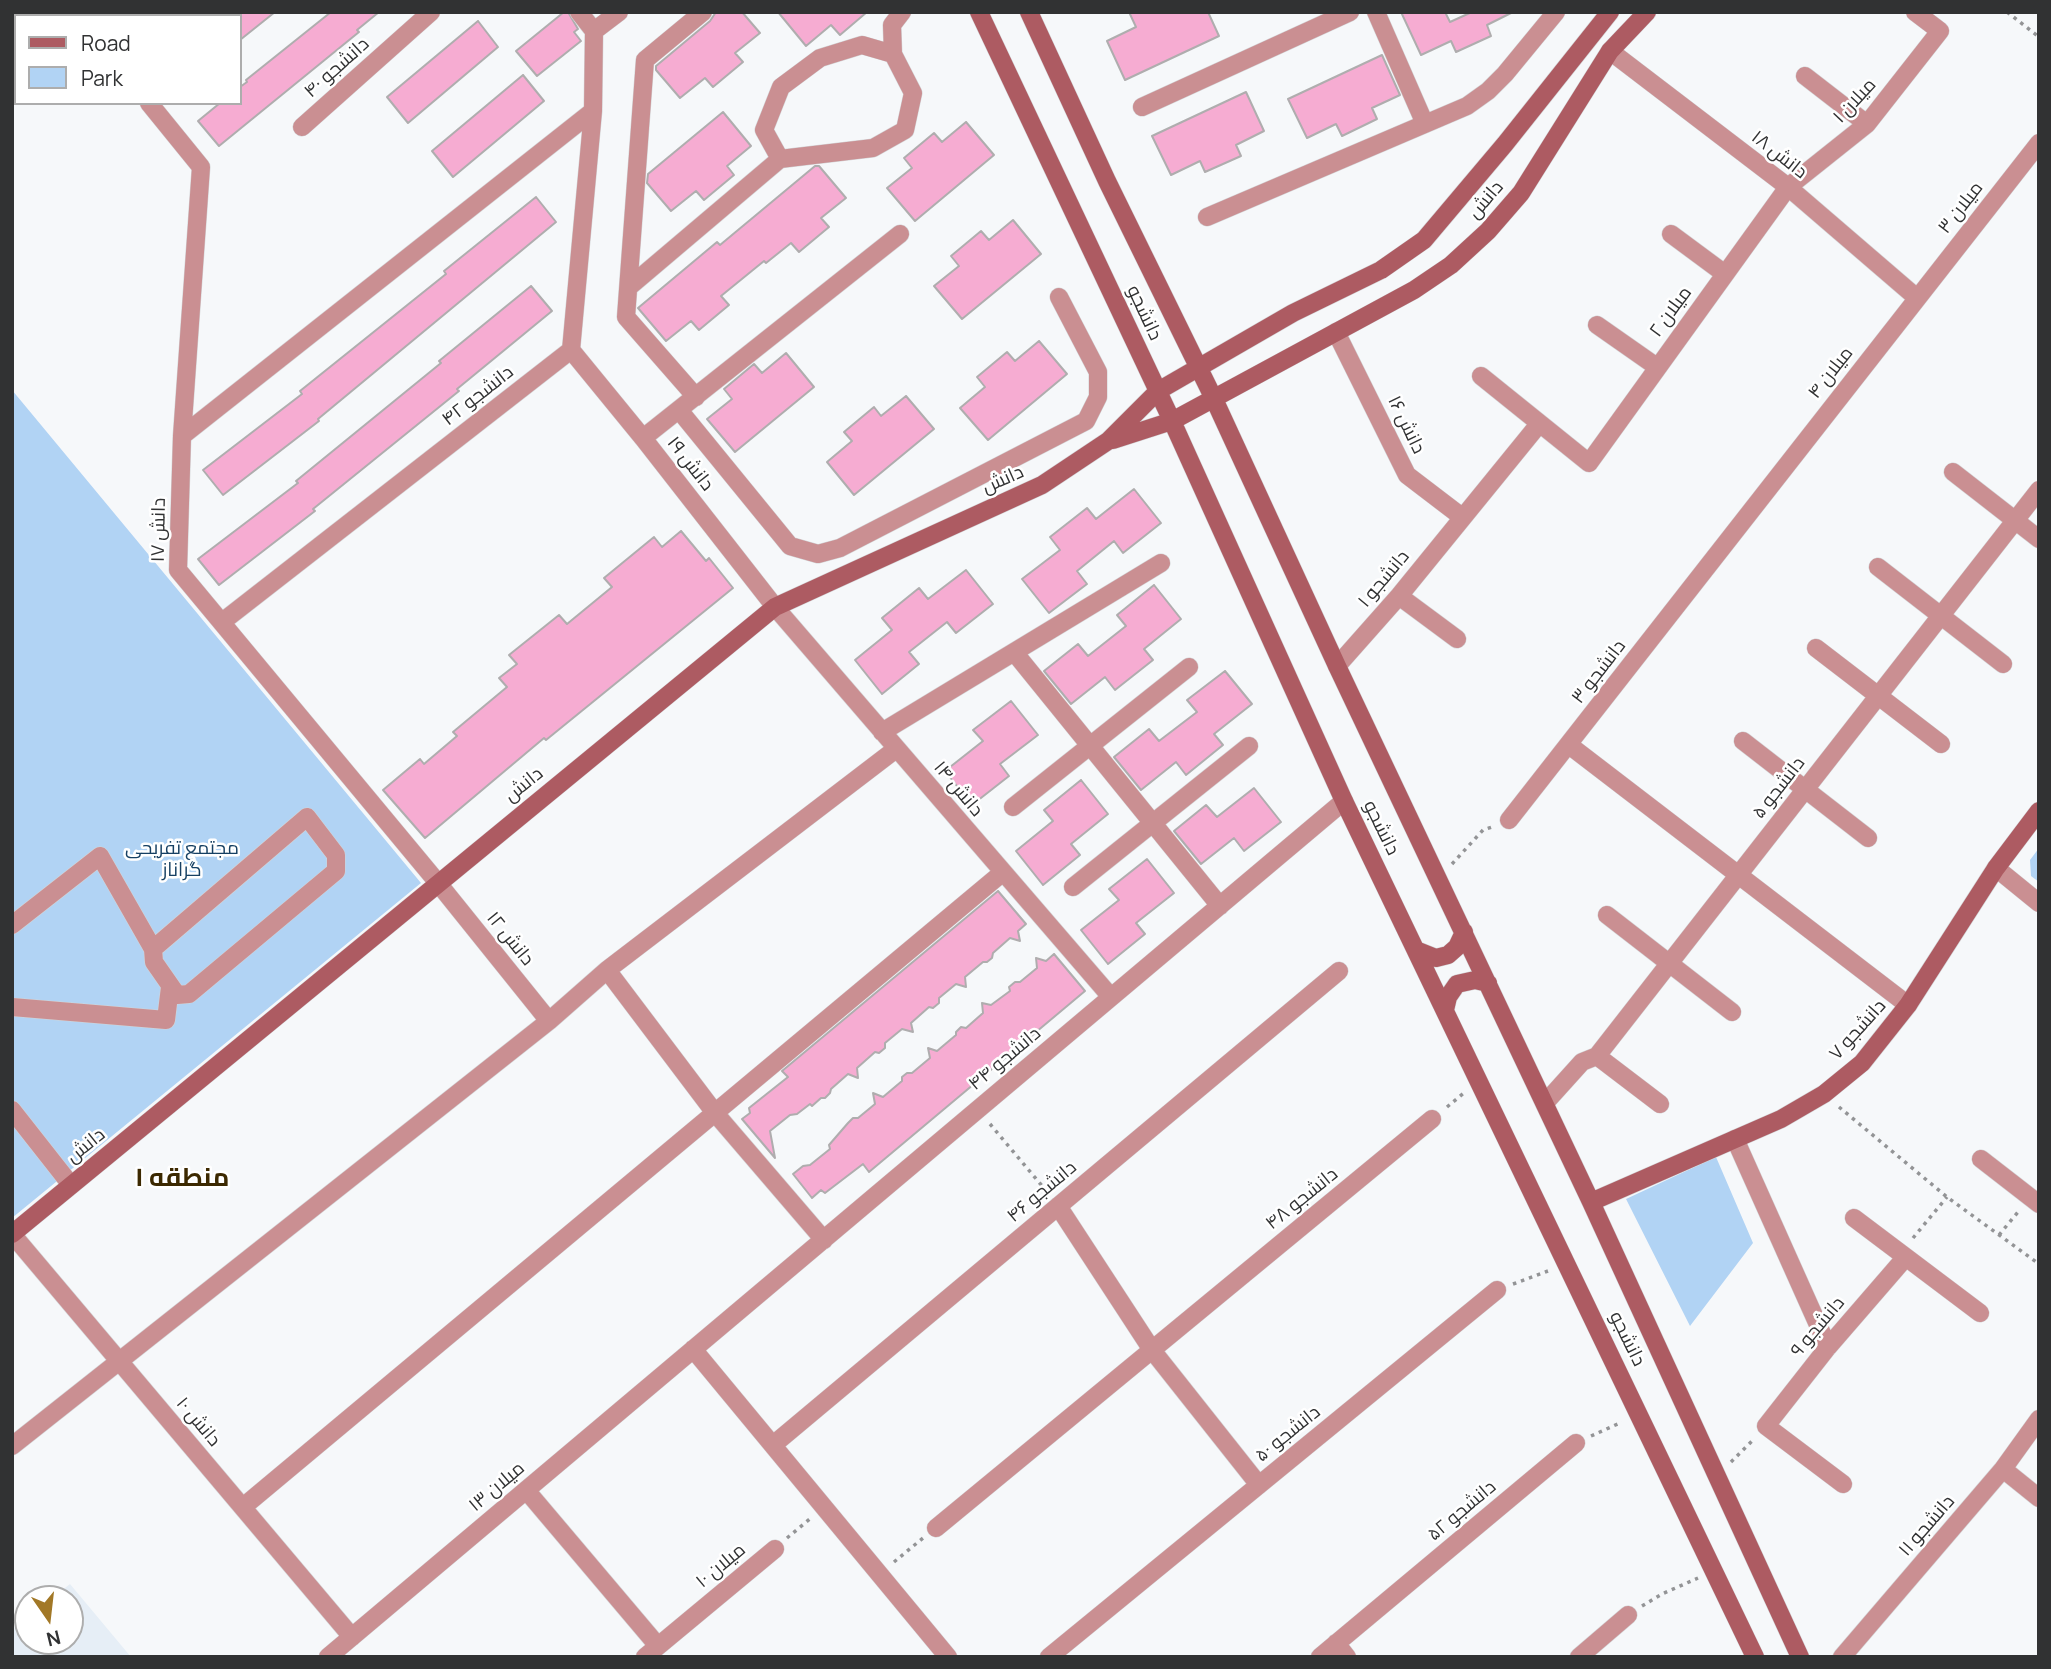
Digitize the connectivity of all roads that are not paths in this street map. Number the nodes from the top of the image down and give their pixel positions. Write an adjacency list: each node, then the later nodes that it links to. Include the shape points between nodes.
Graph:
1 (431, 12): 23 (street, دانشجو ۴۰)
2 (579, 12): 14 (street)
3 (619, 12): 14 (street)
4 (704, 12): 31 (street, via 645,60)
5 (902, 12): 16 (street, via 892,25)
6 (979, 12): 40 (main road, دانشجو)
7 (1029, 12): 38 (main road, دانشجو)
8 (1350, 12): 19 (street)
9 (1376, 12): 21 (street)
10 (1556, 12): 21 (street, via 1488,91 1467,106)
11 (1610, 12): 38 (main road, دانش, via 1424,240 1381,270 1293,313)
12 (1647, 12): 15 (main road, دانش)
13 (1916, 12): 22 (street, میلان ۱, via 1940,31)
14 (594, 31): 20 (street)
15 (1610, 51): 26 (street, دانش ۱۸); 35 (main road, دانش, via 1521,193 1488,231 1451,265 1414,290)
16 (893, 54): 25 (street, via 862,45 820,58 781,88 764,130); 25 (street, via 913,93 905,130 873,148)
17 (1805, 76): 22 (street)
18 (151, 105): 46 (street, دانش ۱۷, via 201,167)
19 (1142, 107)
20 (593, 111): 36 (street); 46 (street)
21 (1425, 124): 27 (street)
22 (1867, 124): 26 (street, میلان ۱)
23 (302, 127)
24 (2039, 143): 33 (street, میلان ۳)
25 (780, 159): 31 (street)
26 (1788, 187): 30 (street, میلان ۲); 33 (street, دانش ۱۸)
27 (1207, 217)
28 (900, 234): 41 (street)
29 (1671, 234): 30 (street)
30 (1725, 274): 37 (street, میلان ۲)
31 (628, 287): 41 (street, via 626,317)
32 (1059, 297): 43 (street, via 1098,372 1098,397 1086,421 840,548 818,554 790,546)
33 (1917, 298): 50 (street, میلان ۴)
34 (1597, 326): 37 (street)
35 (1336, 332): 42 (main road, دانش); 52 (street, دانش ۱۶, via 1407,475)
36 (570, 350): 47 (street, دانش ۱۹); 60 (street, دانشجو ۴۲)
37 (1657, 367): 45 (street, میلان ۲, via 1589,463)
38 (1199, 369): 40 (main road, دانش); 42 (main road, دانشجو)
39 (1482, 376): 45 (street)
40 (1158, 391): 44 (main road, دانشجو); 48 (main road, دانش)
41 (696, 397): 43 (street)
42 (1214, 399): 44 (main road, دانش); 65 (main road, دانشجو)
43 (679, 410): 47 (street)
44 (1172, 421): 48 (main road, دانش); 76 (main road, دانشجو)
45 (1539, 425): 52 (street)
46 (183, 436): 60 (street, دانش ۱۷, via 178,570)
47 (643, 438): 58 (street, دانش ۱۹)
48 (1108, 441): 58 (main road, دانش, via 1042,485)
49 (1953, 472): 53 (street)
50 (1778, 474): 70 (street, دانشجو ۳)
51 (2039, 489): 53 (street, دانشجو ۵)
52 (1462, 517): 57 (street, دانشجو ۱)
53 (2015, 520): 54 (street); 59 (street, دانشجو ۵)
54 (2039, 539)
55 (1161, 563): 63 (street)
56 (1878, 568): 59 (street)
57 (1399, 596): 61 (street); 65 (street, دانشجو ۱)
58 (775, 607): 68 (street, دانش ۱۴); 85 (main road, دانش)
59 (1940, 615): 64 (street); 67 (street, دانشجو ۵)
60 (222, 622): 85 (street, دانش ۱۷)
61 (1457, 639)
62 (1816, 648): 67 (street)
63 (1014, 652): 68 (street); 72 (street)
64 (2003, 664)
65 (1337, 666): 91 (main road, دانشجو)
66 (1189, 667): 72 (street)
67 (1878, 696): 71 (street); 75 (street, دانشجو ۵)
68 (882, 732): 74 (street, دانش ۱۴)
69 (1743, 741): 75 (street)
70 (1569, 744): 79 (street, دانشجو ۳); 84 (street)
71 (1941, 744)
72 (1090, 746): 77 (street); 80 (street)
73 (1249, 746): 80 (street)
74 (896, 749): 83 (street, دانش ۱۴); 95 (street)
75 (1805, 789): 81 (street); 84 (street, دانشجو ۵)
76 (1345, 801): 88 (street, دانشجو ۴۴); 93 (main road, دانشجو)
77 (1013, 807)
78 (2039, 811): 82 (main road, دانشجو ۷)
79 (1509, 820)
80 (1152, 823): 86 (street); 88 (street)
81 (1868, 838)
82 (1996, 868): 87 (street); 100 (main road, دانشجو ۷)
83 (1002, 873): 99 (street, دانش ۱۴); 109 (street)
84 (1738, 875): 94 (street, دانشجو ۵); 100 (street)
85 (438, 883): 104 (street, دانش ۱۲); 113 (main road, دانش)
86 (1073, 887)
87 (2039, 903)
88 (1220, 906): 99 (street, دانشجو ۴۴)
89 (1607, 915): 94 (street)
90 (12, 925): 92 (street, via 100,856)
91 (1464, 932): 93 (main road, via 1448,955 1436,958); 97 (main road, دانشجو)
92 (153, 949): 98 (street, via 154,962); 98 (street, via 307,817 336,855 336,871 188,995 177,995)
93 (1416, 950): 102 (main road, دانشجو)
94 (1669, 964): 103 (street); 105 (street, دانشجو ۵)
95 (607, 970): 104 (street); 109 (street)
96 (1339, 971): 116 (street, دانشجو ۴۶)
97 (1488, 983): 102 (main road, via 1457,984); 106 (main road, دانشجو)
98 (170, 987): 101 (street, via 166,1020)
99 (1111, 998): 119 (street, دانشجو ۴۴)
100 (1908, 1005): 111 (main road, دانشجو ۷, via 1862,1063 1824,1094)
101 (12, 1007)
102 (1445, 1010): 148 (main road, دانشجو)
103 (1732, 1012)
104 (549, 1021): 126 (street)
105 (1597, 1056): 106 (street, دانشجو ۵, via 1582,1062); 107 (street)
106 (1545, 1103): 115 (main road, دانشجو)
107 (1660, 1104)
108 (12, 1110): 113 (street)
109 (715, 1113): 119 (street); 136 (street)
110 (1432, 1119): 125 (street, دانشجو ۴۸)
111 (1735, 1139): 115 (main road, دانشجو ۷); 123 (street)
112 (1981, 1159): 114 (street)
113 (71, 1185): 118 (main road, دانش)
114 (2034, 1201)
115 (1591, 1202): 149 (main road, دانشجو)
116 (1058, 1206): 125 (street); 129 (street, دانشجو ۴۶)
117 (1854, 1218): 120 (street)
118 (12, 1234): 126 (street, دانش ۱۰)
119 (824, 1240): 124 (street, دانشجو ۴۴)
120 (1903, 1256): 122 (street); 123 (street, دانشجو ۹)
121 (1497, 1290): 133 (street, دانشجو ۵۰)
122 (1980, 1313)
123 (1828, 1347): 132 (street, دانشجو ۹, via 1766,1426)
124 (693, 1349): 129 (street); 134 (street, میلان ۱۳)
125 (1152, 1350): 133 (street); 137 (street, دانشجو ۴۸)
126 (118, 1360): 130 (street); 136 (street, دانش ۱۰)
127 (2039, 1419): 131 (street, دانشجو ۱۱)
128 (1576, 1443): 141 (street, دانشجو ۵۲)
129 (773, 1444): 144 (street)
130 (12, 1446)
131 (2003, 1469): 135 (street); 150 (street, دانشجو ۱۱)
132 (1843, 1484)
133 (1259, 1485): 145 (street, دانشجو ۵۰)
134 (526, 1490): 140 (street, میلان ۱۳); 142 (street)
135 (2039, 1498)
136 (243, 1507): 140 (street, دانش ۱۰)
137 (936, 1528)
138 (775, 1549): 142 (street, میلان ۱۰)
139 (1628, 1615): 147 (street)
140 (352, 1637): 143 (street, میلان ۱۳)
141 (1342, 1650): 146 (street, دانشجو ۵۲)
142 (652, 1651)
143 (328, 1657)
144 (948, 1657)
145 (1049, 1657)
146 (1320, 1657)
147 (1579, 1657)
148 (1755, 1657)
149 (1800, 1657)
150 (1842, 1657)

